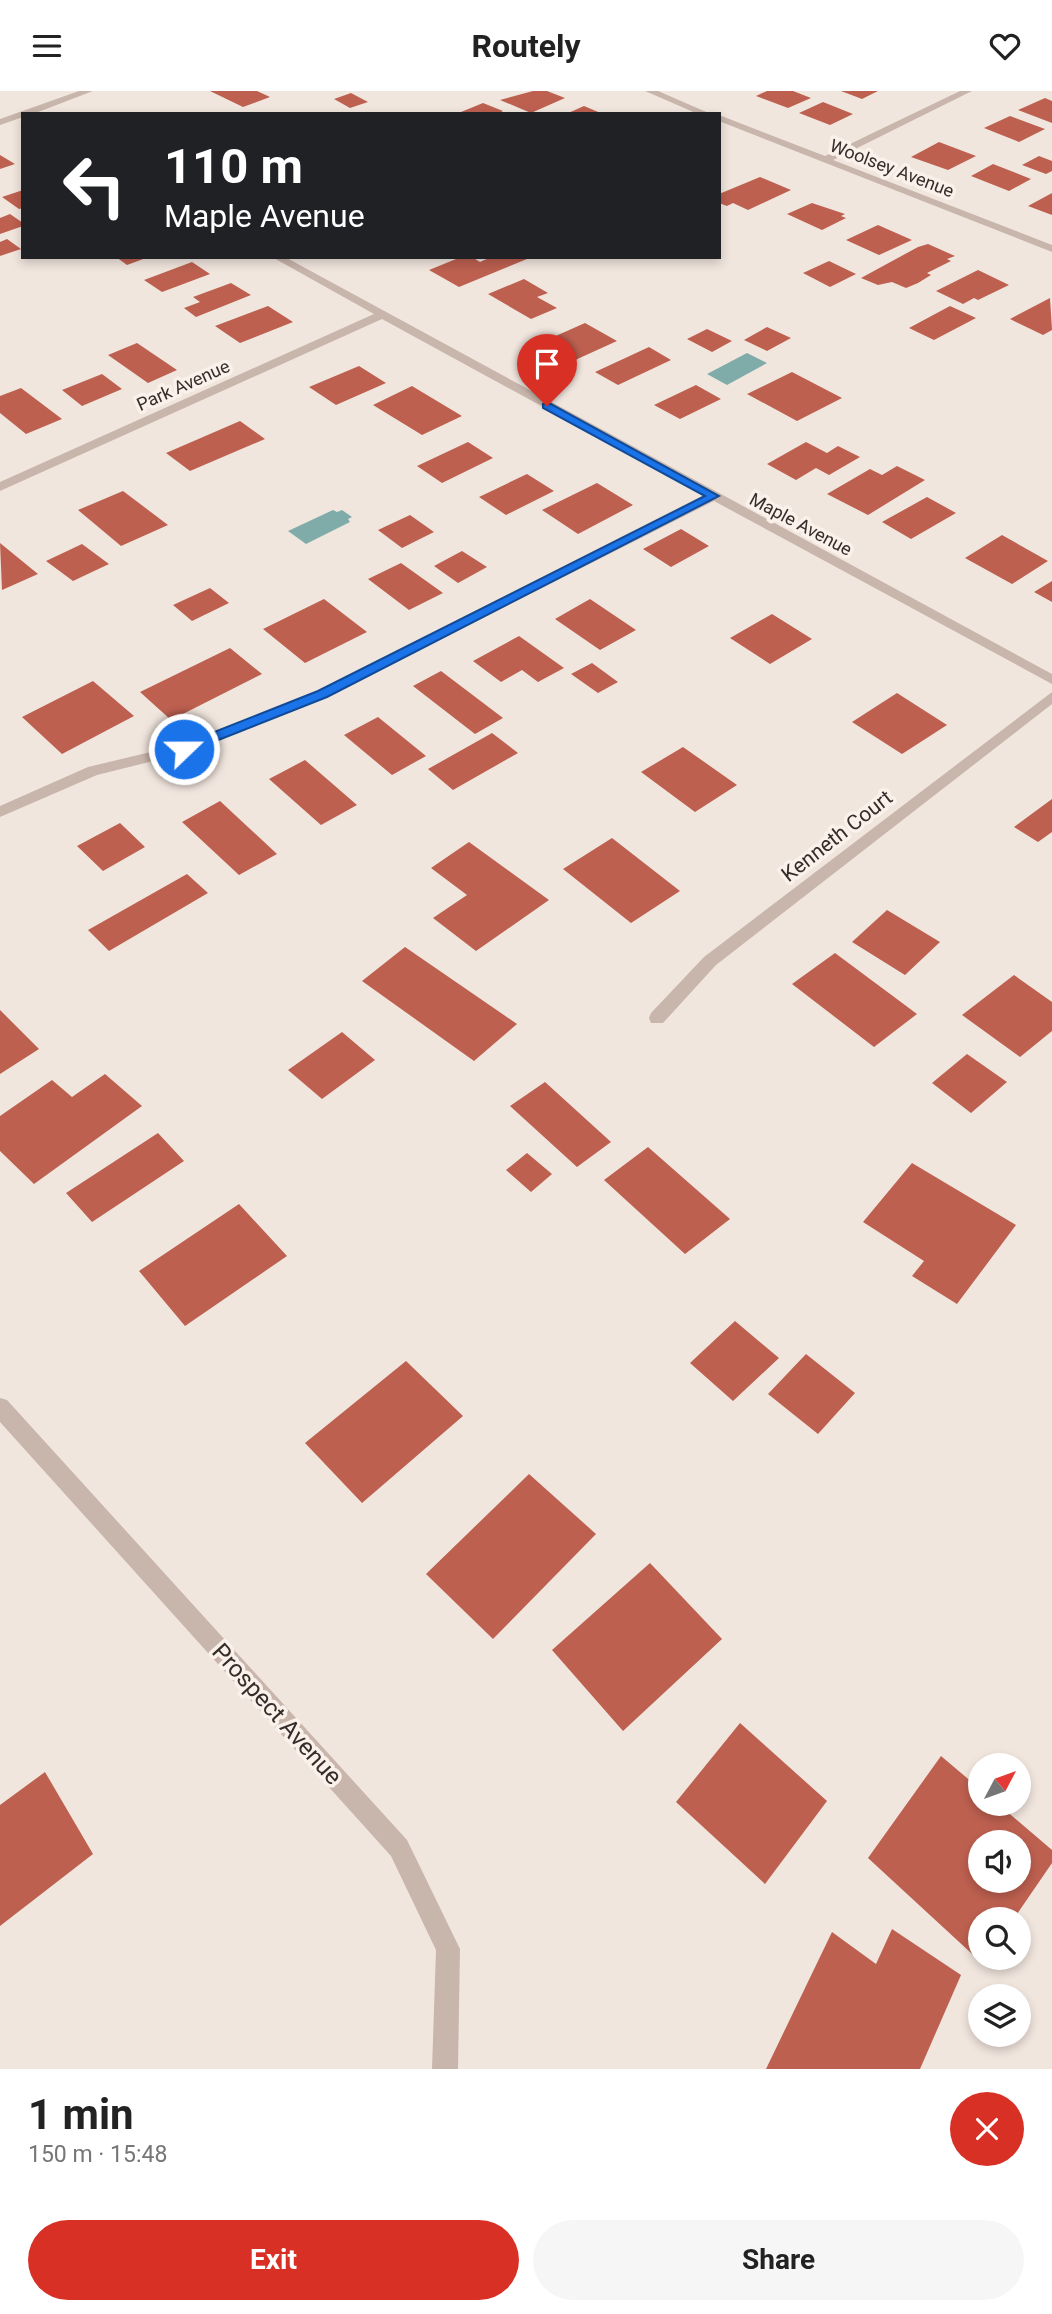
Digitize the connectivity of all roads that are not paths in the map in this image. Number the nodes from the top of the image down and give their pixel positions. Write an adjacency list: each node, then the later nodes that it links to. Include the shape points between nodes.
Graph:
1 (88, 91): 4 (street)
2 (650, 91): 5 (street)
3 (967, 91): 9 (street)
4 (30, 112)
5 (702, 112)
6 (21, 115): 8 (street)
7 (721, 119): 9 (street, Woolsey Avenue)
8 (0, 122)
9 (825, 160): 10 (street, Woolsey Avenue)
10 (1052, 249)
11 (281, 259): 12 (street, Maple Avenue)
12 (381, 315): 13 (street, Park Avenue); 14 (street, Maple Avenue)
13 (0, 487)
14 (713, 496): 15 (street, Maple Avenue); 17 (street, via 322,694 184,749 93,771)
15 (1052, 680)
16 (1052, 697): 18 (street, Kenneth Court, via 710,961)
17 (0, 812)
18 (657, 1018)
19 (0, 1407): 20 (street, Prospect Avenue, via 399,1848 448,1949)
20 (445, 2069)

